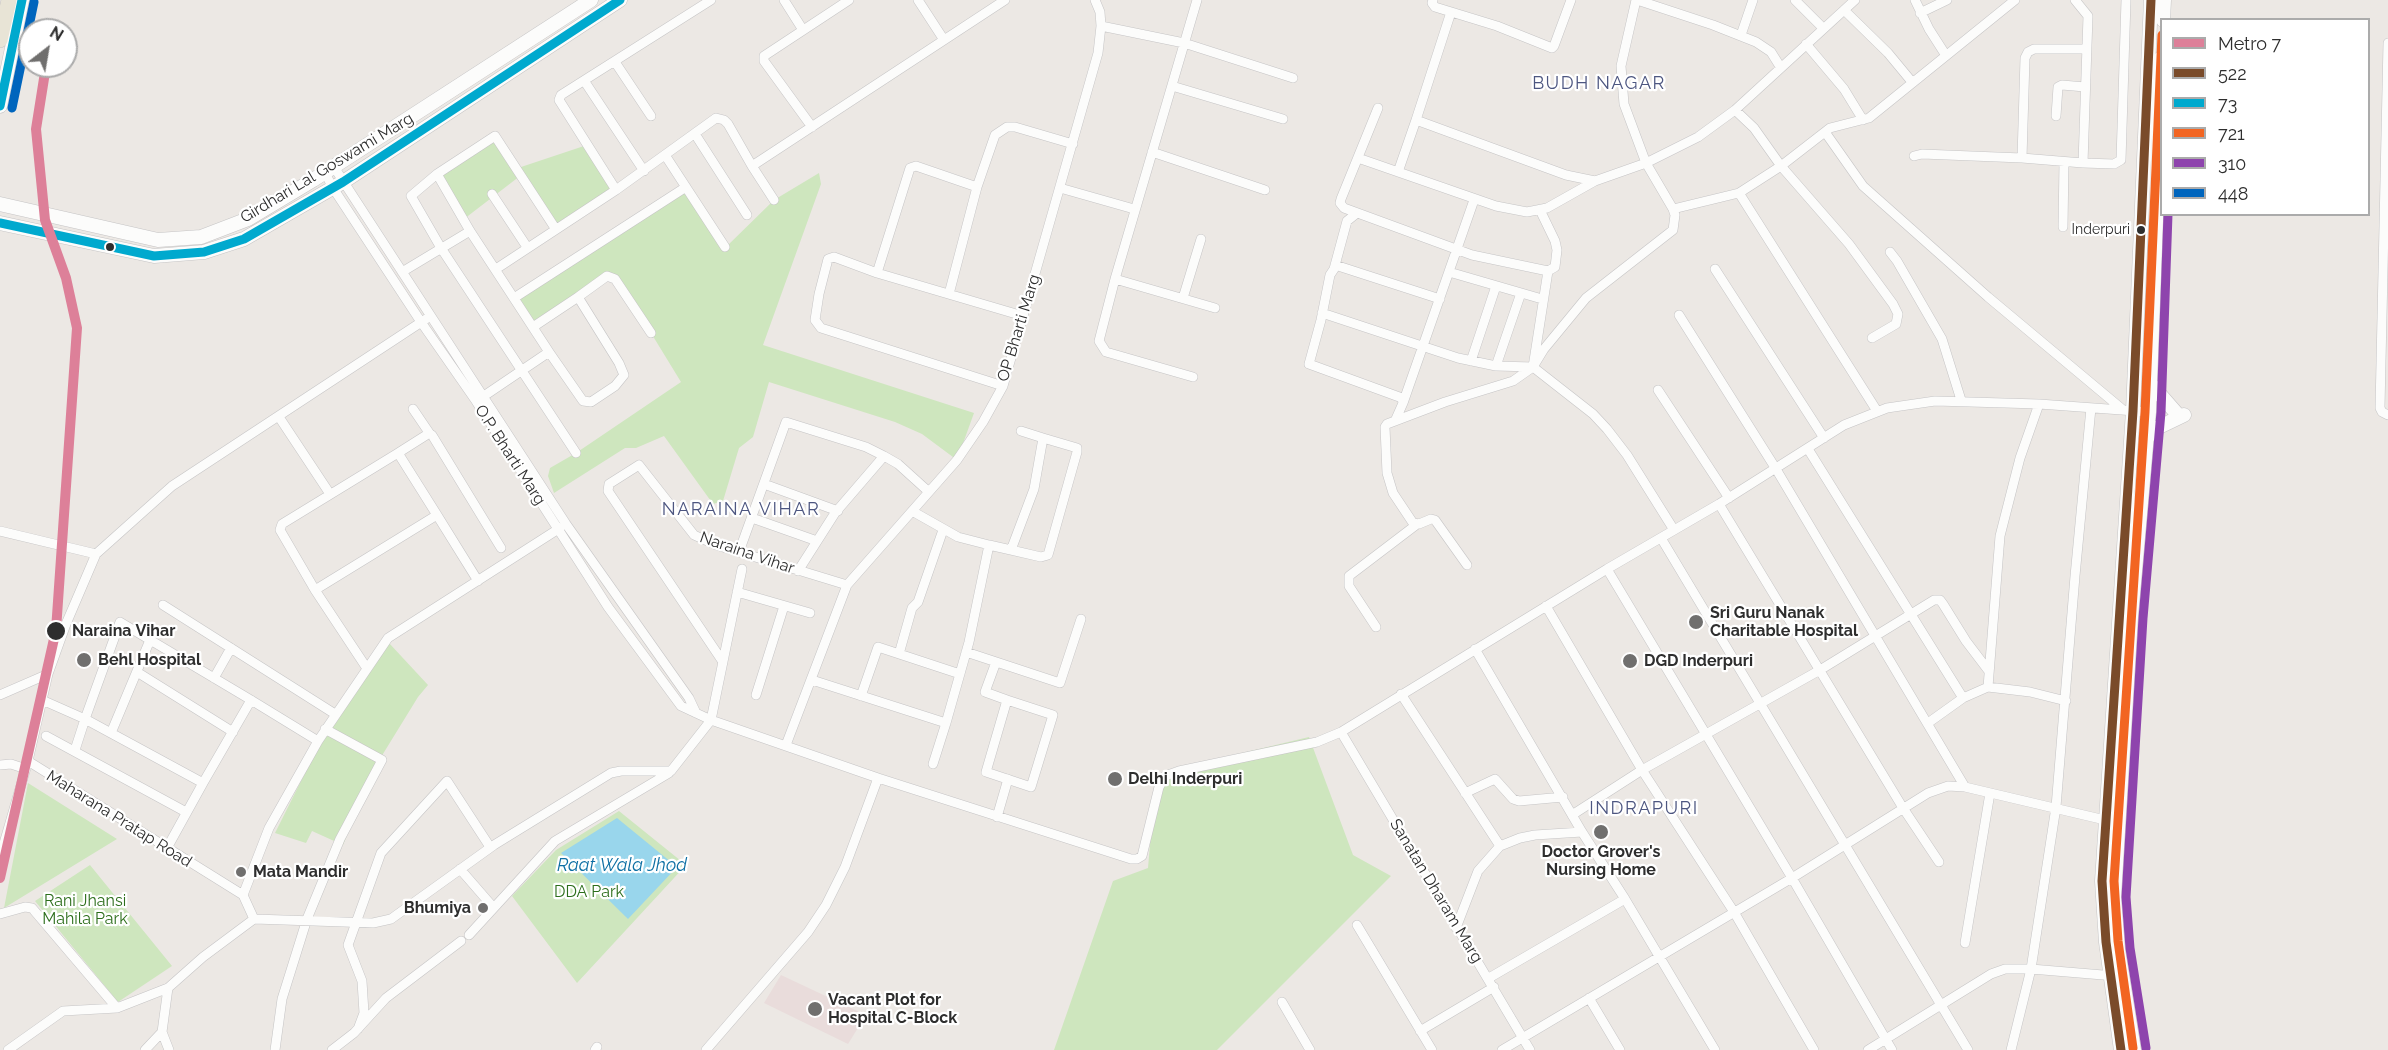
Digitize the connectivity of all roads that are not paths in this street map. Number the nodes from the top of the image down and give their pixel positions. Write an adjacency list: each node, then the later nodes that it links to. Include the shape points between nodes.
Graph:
1 (9, 0): 33 (main road)
2 (22, 0): 47 (street)
3 (591, 0): 70 (street, Girdhari Lal Goswami Marg)
4 (620, 0): 75 (street, Girdhari Lal Goswami Marg)
5 (711, 0): 40 (street)
6 (784, 0): 31 (street)
7 (849, 0): 31 (street)
8 (918, 0): 34 (street)
9 (1005, 0): 34 (street)
10 (1095, 0): 29 (street, OP Bharti Marg)
11 (1197, 0): 36 (street)
12 (1433, 0): 26 (street, via 1435,7)
13 (1571, 0): 26 (street, via 1552,48)
14 (1637, 0): 32 (street); 66 (street, via 1620,66 1620,82 1624,105)
15 (1753, 0): 32 (street)
16 (1796, 0): 30 (street)
17 (1855, 0): 25 (street)
18 (1915, 0): 27 (street)
19 (1947, 0): 27 (street)
20 (2015, 0): 39 (street)
21 (2075, 0): 38 (street, via 2088,16)
22 (2126, 0): 67 (street, via 2121,160 2116,164)
23 (2151, 0): 142 (street)
24 (2163, 0): 28 (street)
25 (1844, 10): 30 (street); 44 (street)
26 (1451, 12): 54 (street)
27 (1920, 13): 39 (street)
28 (2163, 18)
29 (1101, 26): 36 (street); 59 (street, OP Bharti Marg, via 1098,53)
30 (1823, 28): 37 (street)
31 (803, 30): 56 (street, via 764,58)
32 (1741, 35): 41 (street, via 1764,46)
33 (0, 40)
34 (944, 40): 56 (street)
35 (2388, 43): 145 (street, via 2380,408)
36 (1184, 44): 42 (street); 45 (street)
37 (1806, 44): 41 (street); 55 (street, via 1844,89)
38 (2087, 49): 46 (street); 64 (street, via 2034,49 2026,55)
39 (1945, 54): 44 (street)
40 (615, 62): 43 (street); 51 (street)
41 (1781, 68): 49 (street)
42 (1293, 78)
43 (585, 82): 71 (street); 79 (street, via 559,100)
44 (1912, 82): 55 (street)
45 (1172, 86): 53 (street); 60 (street)
46 (2085, 87): 52 (street, via 2058,87); 67 (street)
47 (0, 106)
48 (1378, 108): 63 (street)
49 (1735, 110): 66 (street, via 1698,137); 69 (street, via 1754,128)
50 (2160, 112): 133 (street)
51 (651, 116)
52 (2056, 116)
53 (1283, 119)
54 (1416, 120): 72 (street); 74 (street, via 1566,175)
55 (1863, 120): 57 (street)
56 (812, 127): 68 (street)
57 (1825, 132): 69 (street); 142 (street, via 1863,186 1988,297)
58 (695, 134): 61 (street); 68 (street, via 716,118 724,120); 90 (street)
59 (1073, 144): 77 (street, via 1007,127 995,135); 78 (street, OP Bharti Marg)
60 (1152, 152): 80 (street); 87 (street)
61 (665, 155): 71 (street); 76 (street)
62 (1914, 156): 64 (street)
63 (1358, 158): 72 (street); 89 (street, via 1340,203)
64 (2022, 158): 65 (street)
65 (2064, 162): 67 (street); 92 (street)
66 (1646, 163): 74 (street); 86 (street)
67 (2083, 163)
68 (752, 166): 83 (street)
69 (1781, 166): 81 (street); 125 (street, via 1849,244 1893,304 1898,314 1896,324)
70 (329, 170): 75 (street); 85 (street, Girdhari Lal Goswami Marg, via 248,219 201,237 158,240)
71 (644, 171): 79 (street)
72 (1398, 172): 84 (street)
73 (437, 174): 93 (street, via 495,136); 94 (street); 98 (street, via 411,196)
74 (1595, 181): 88 (street, via 1556,205)
75 (338, 185): 91 (street, Girdhari Lal Goswami Marg, via 244,239 204,252 154,256); 105 (street, O.P. Bharti Marg); 122 (street, O.P. Bharti Marg)
76 (686, 187): 97 (street); 113 (street)
77 (977, 187): 107 (street, via 916,166 910,168); 111 (street)
78 (1060, 188): 87 (street); 121 (street, OP Bharti Marg)
79 (616, 190): 93 (street)
80 (1265, 190)
81 (1739, 192): 86 (street); 143 (street)
82 (492, 194): 96 (street)
83 (774, 200)
84 (1474, 200): 88 (street, via 1516,211); 99 (street)
85 (0, 204)
86 (1673, 209): 130 (street, via 1675,221 1668,236 1586,298)
87 (1134, 210): 108 (street)
88 (1540, 210): 104 (street, via 1557,250 1555,267)
89 (1357, 213): 99 (street); 101 (street, via 1347,221)
90 (747, 215)
91 (0, 223)
92 (2063, 227)
93 (555, 228): 96 (street)
94 (470, 231): 98 (street); 102 (street)
95 (1201, 239): 114 (street)
96 (527, 247): 102 (street)
97 (725, 247)
98 (441, 248): 105 (street); 131 (street)
99 (1456, 250): 104 (street); 106 (street)
100 (1890, 252): 137 (street, via 1942,339)
101 (1335, 265): 115 (street); 118 (street)
102 (496, 268): 113 (street)
103 (1715, 269): 151 (street)
104 (1548, 271): 116 (street)
105 (402, 272): 120 (street, O.P. Bharti Marg)
106 (1449, 272): 109 (street); 115 (street)
107 (877, 273): 111 (street); 134 (street, via 834,257 828,259 819,294 817,324)
108 (1114, 279): 114 (street); 132 (street, via 1099,341 1103,350)
109 (1496, 286): 110 (street); 128 (street)
110 (1521, 293): 116 (street); 129 (street)
111 (949, 294): 121 (street)
112 (578, 297): 123 (street); 124 (street, via 607,276 613,277); 127 (street, via 624,375 615,386 585,402)
113 (514, 298): 123 (street)
114 (1183, 298): 117 (street)
115 (1440, 299): 126 (street)
116 (1542, 299): 130 (street)
117 (1215, 308)
118 (1322, 314): 126 (street); 138 (street, via 1309,364 1402,398)
119 (1679, 315): 157 (street)
120 (430, 316): 122 (street); 136 (street, O.P. Bharti Marg)
121 (1023, 316): 134 (street, OP Bharti Marg)
122 (421, 322): 136 (street, O.P. Bharti Marg); 146 (street)
123 (533, 327): 127 (street)
124 (651, 333)
125 (1872, 338)
126 (1424, 347): 128 (street); 138 (street)
127 (549, 352): 131 (street)
128 (1471, 361): 129 (street)
129 (1496, 366): 130 (street)
130 (1533, 367): 147 (street, via 1513,381); 170 (street, via 1607,429)
131 (522, 370): 136 (street); 155 (street)
132 (1193, 377)
133 (2150, 384): 144 (street); 152 (street, via 2181,415)
134 (1003, 386): 159 (street, OP Bharti Marg, via 964,451)
135 (1658, 390): 161 (street)
136 (479, 399): 168 (street, O.P. Bharti Marg)
137 (1961, 400): 139 (street); 143 (street)
138 (1403, 403): 147 (street)
139 (2039, 404): 140 (street); 204 (street, via 2000,536)
140 (2091, 408): 142 (street); 219 (street)
141 (414, 409): 149 (street)
142 (2128, 410): 144 (street); 252 (street)
143 (1877, 411): 151 (street)
144 (2149, 412): 152 (street)
145 (2388, 415)
146 (279, 417): 160 (street); 178 (street, via 172,486)
147 (1395, 421): 167 (street, via 1387,424 1383,433 1389,480 1393,493)
148 (1021, 431): 150 (street)
149 (430, 434): 154 (street); 175 (street)
150 (1043, 438): 176 (street, via 1034,489); 176 (street, via 1077,447 1071,475 1048,555)
151 (1824, 438): 153 (street)
152 (2146, 438): 275 (street, via 2116,842)
153 (1808, 449): 157 (street); 191 (street)
154 (398, 453): 160 (street); 165 (street)
155 (576, 453)
156 (885, 456): 158 (street, via 786,422); 159 (street); 163 (street)
157 (1776, 469): 161 (street); 194 (street)
158 (764, 484): 163 (street); 166 (street)
159 (928, 492): 164 (street, OP Bharti Marg)
160 (330, 494): 185 (street, via 280,527)
161 (1729, 498): 162 (street)
162 (1719, 504): 170 (street); 203 (street)
163 (838, 510): 173 (street)
164 (912, 511): 169 (street); 184 (street, OP Bharti Marg)
165 (437, 515): 183 (street); 185 (street)
166 (752, 518): 173 (street); 177 (street)
167 (1416, 525): 179 (street, via 1435,520); 193 (street, via 1349,576 1349,586)
168 (562, 527): 183 (street); 223 (street, O.P. Bharti Marg, via 608,607 681,706)
169 (943, 530): 174 (street); 199 (street, via 918,602 912,608)
170 (1674, 530): 172 (street)
171 (0, 531): 178 (street)
172 (1662, 538): 181 (street); 220 (street)
173 (817, 541): 182 (street)
174 (988, 545): 176 (street); 198 (street)
175 (501, 548)
176 (1011, 550)
177 (739, 552): 182 (street, Naraina Vihar); 200 (street, Naraina Vihar, via 694,536 642,466 609,484 608,491)
178 (96, 554): 206 (street, Maharana Pratap Road)
179 (1467, 565)
180 (742, 569): 186 (street)
181 (1607, 569): 189 (street); 230 (street)
182 (798, 571): 184 (street, Naraina Vihar)
183 (478, 581): 202 (street, via 388,638)
184 (848, 585): 209 (street, OP Bharti Marg)
185 (315, 590): 202 (street)
186 (737, 592): 188 (street); 200 (street)
187 (163, 605): 196 (street)
188 (784, 606): 190 (street); 211 (street)
189 (1545, 606): 197 (street); 238 (street)
190 (810, 613)
191 (1912, 613): 194 (street); 204 (street, via 1940,600); 215 (street)
192 (1081, 619): 201 (street, via 1060,683)
193 (1376, 627)
194 (1876, 635): 203 (street); 225 (street)
195 (150, 640): 205 (street); 208 (street); 222 (street, via 120,622)
196 (231, 648): 208 (street); 221 (street)
197 (1475, 649): 212 (street); 246 (street)
198 (966, 652): 201 (street); 207 (street)
199 (899, 654): 207 (street); 214 (street, via 878,646)
200 (723, 662): 223 (street)
201 (996, 662): 218 (street, via 985,692)
202 (366, 667): 221 (street)
203 (1820, 670): 220 (street); 248 (street)
204 (1988, 670): 210 (street)
205 (137, 672): 227 (street); 229 (street)
206 (48, 674): 213 (street); 216 (street, Maharana Pratap Road)
207 (960, 674): 224 (street)
208 (214, 678): 217 (street)
209 (812, 680): 214 (street); 233 (street, OP Bharti Marg)
210 (1988, 687): 215 (street); 219 (street)
211 (756, 694)
212 (1401, 694): 228 (street); 244 (street)
213 (0, 695)
214 (861, 696): 224 (street)
215 (1963, 698): 225 (street)
216 (42, 700): 222 (street); 237 (street, Maharana Pratap Road)
217 (251, 700): 227 (street); 232 (street)
218 (1007, 700): 241 (street, via 986,772); 241 (street, via 1053,715 1031,787)
219 (2067, 701): 247 (street)
220 (1760, 704): 230 (street); 254 (street)
221 (335, 714): 226 (street)
222 (85, 719): 229 (street); 234 (street)
223 (711, 720): 233 (street, O.P. Bharti Marg); 239 (street)
224 (946, 723): 235 (street)
225 (1928, 723): 243 (street)
226 (326, 729): 232 (street); 268 (street, via 382,760 340,839)
227 (233, 732): 242 (street)
228 (1341, 732): 251 (street, O.P. Bharti Marg, via 1317,742 1165,776 1142,856 1137,859); 271 (street, Sanatan Dharam Marg)
229 (111, 733): 242 (street)
230 (1706, 735): 238 (street); 261 (street)
231 (46, 736): 234 (street)
232 (318, 741): 262 (street, via 269,828)
233 (786, 745): 240 (street, O.P. Bharti Marg)
234 (75, 750): 249 (street)
235 (933, 764)
236 (0, 765): 237 (street)
237 (27, 765): 257 (street, Maharana Pratap Road); 258 (street)
238 (1642, 770): 250 (street); 265 (street)
239 (671, 771): 256 (street, via 611,773); 264 (street, via 555,841)
240 (878, 778): 251 (street, O.P. Bharti Marg); 293 (street, via 845,867 826,905 808,932)
241 (1008, 779): 251 (street)
242 (203, 783): 249 (street)
243 (1965, 787): 245 (street); 248 (street, via 1948,786)
244 (1465, 793): 246 (street, via 1495,779 1519,801); 255 (street)
245 (1990, 793): 247 (street); 272 (street)
246 (1563, 797): 250 (street)
247 (2056, 807): 252 (street); 274 (street)
248 (1903, 808): 254 (street); 259 (street)
249 (186, 812): 257 (street)
250 (1572, 815): 253 (street)
251 (997, 817)
252 (2105, 820): 275 (street, via 2103,912)
253 (1582, 832): 255 (street, via 1535,835); 263 (street)
254 (1846, 845): 261 (street); 281 (street)
255 (1500, 846): 271 (street, via 1478,871)
256 (490, 847): 260 (street); 269 (street, via 447,781 381,853)
257 (166, 848): 262 (street, Maharana Pratap Road)
258 (0, 857)
259 (1939, 862)
260 (460, 869): 264 (street); 269 (street, via 391,919)
261 (1792, 878): 265 (street); 287 (street)
262 (243, 895): 267 (street)
263 (1625, 899): 273 (street); 276 (street)
264 (494, 907): 283 (street, via 465,938 386,998)
265 (1734, 912): 273 (street); 300 (street)
266 (0, 914): 282 (street, via 32,908)
267 (254, 919): 268 (street); 278 (street)
268 (307, 919): 269 (street); 292 (street, via 282,999)
269 (354, 922): 283 (street, via 348,945 362,981 364,1013)
270 (1356, 925): 284 (street)
271 (1456, 928): 276 (street, Sanatan Dharam Marg)
272 (1965, 943)
273 (1660, 956): 279 (street); 299 (street)
274 (2031, 969): 275 (street); 281 (street, via 2005,969 1991,974); 304 (street)
275 (2116, 976): 305 (street); 306 (street)
276 (1489, 978): 277 (street, Sanatan Dharam Marg)
277 (1494, 987): 284 (street); 286 (street, Sanatan Dharam Marg)
278 (168, 988): 282 (street); 285 (street)
279 (1589, 998): 286 (street); 298 (street)
280 (1282, 1002): 294 (street)
281 (1943, 1005): 287 (street); 303 (street)
282 (117, 1008): 289 (street, via 63,1011)
283 (358, 1029): 288 (street)
284 (1420, 1031): 295 (street)
285 (162, 1032): 290 (street); 291 (street)
286 (1523, 1037): 296 (street); 297 (street, Sanatan Dharam Marg)
287 (1885, 1039): 301 (street); 302 (street)
288 (335, 1049)
289 (8, 1050)
290 (145, 1050)
291 (169, 1050)
292 (275, 1050)
293 (706, 1050)
294 (1310, 1050)
295 (1432, 1050)
296 (1502, 1050)
297 (1530, 1050)
298 (1620, 1050)
299 (1715, 1050)
300 (1814, 1050)
301 (1868, 1050)
302 (1892, 1050)
303 (1968, 1050)
304 (2011, 1050)
305 (2121, 1050)
306 (2134, 1050)

